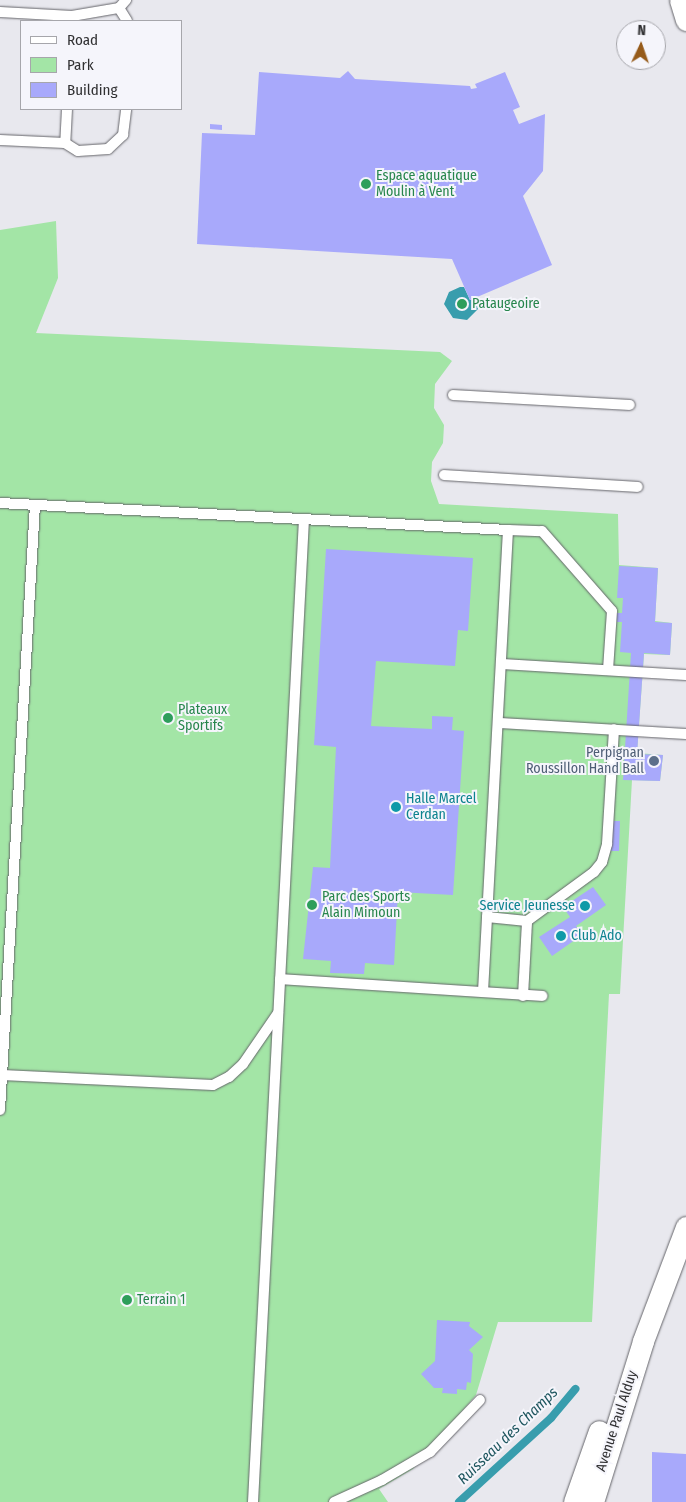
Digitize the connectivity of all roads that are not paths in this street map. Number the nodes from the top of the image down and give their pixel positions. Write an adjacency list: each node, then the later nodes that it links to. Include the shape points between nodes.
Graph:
1 (680, 0): 6 (street)
2 (123, 4): 4 (lane); 5 (lane)
3 (0, 12): 4 (lane)
4 (72, 19)
5 (128, 20)
6 (686, 20)
7 (67, 110): 10 (lane)
8 (126, 110): 10 (lane, via 123,135 108,149 78,151)
9 (0, 140): 10 (lane)
10 (65, 143)
11 (453, 395): 12 (lane)
12 (630, 405)
13 (444, 475): 14 (lane)
14 (638, 486)
15 (0, 503): 16 (lane)
16 (35, 505): 17 (lane); 28 (lane)
17 (304, 519): 18 (lane); 27 (lane)
18 (508, 530): 19 (lane); 20 (lane, via 542,531 612,610)
19 (502, 664): 20 (lane); 22 (lane)
20 (608, 670): 21 (lane)
21 (686, 675)
22 (500, 723): 23 (lane); 25 (lane)
23 (614, 730): 24 (lane); 26 (lane, via 607,844 602,862 594,872)
24 (686, 734)
25 (488, 917): 26 (lane); 29 (lane)
26 (527, 921): 30 (lane)
27 (280, 979): 29 (lane); 32 (lane)
28 (3, 982): 33 (lane)
29 (483, 992): 30 (lane)
30 (523, 996): 31 (lane)
31 (542, 996)
32 (278, 1012): 33 (lane, via 243,1064 213,1084); 38 (lane)
33 (1, 1072): 34 (lane)
34 (0, 1110)
35 (686, 1227): 36 (street, Avenue Paul Alduy)
36 (643, 1341): 40 (street, Avenue Paul Alduy, via 607,1410); 41 (street, Avenue Paul Alduy)
37 (480, 1400): 39 (lane, via 430,1452 382,1480)
38 (253, 1502)
39 (334, 1502)
40 (574, 1502)
41 (593, 1502)

